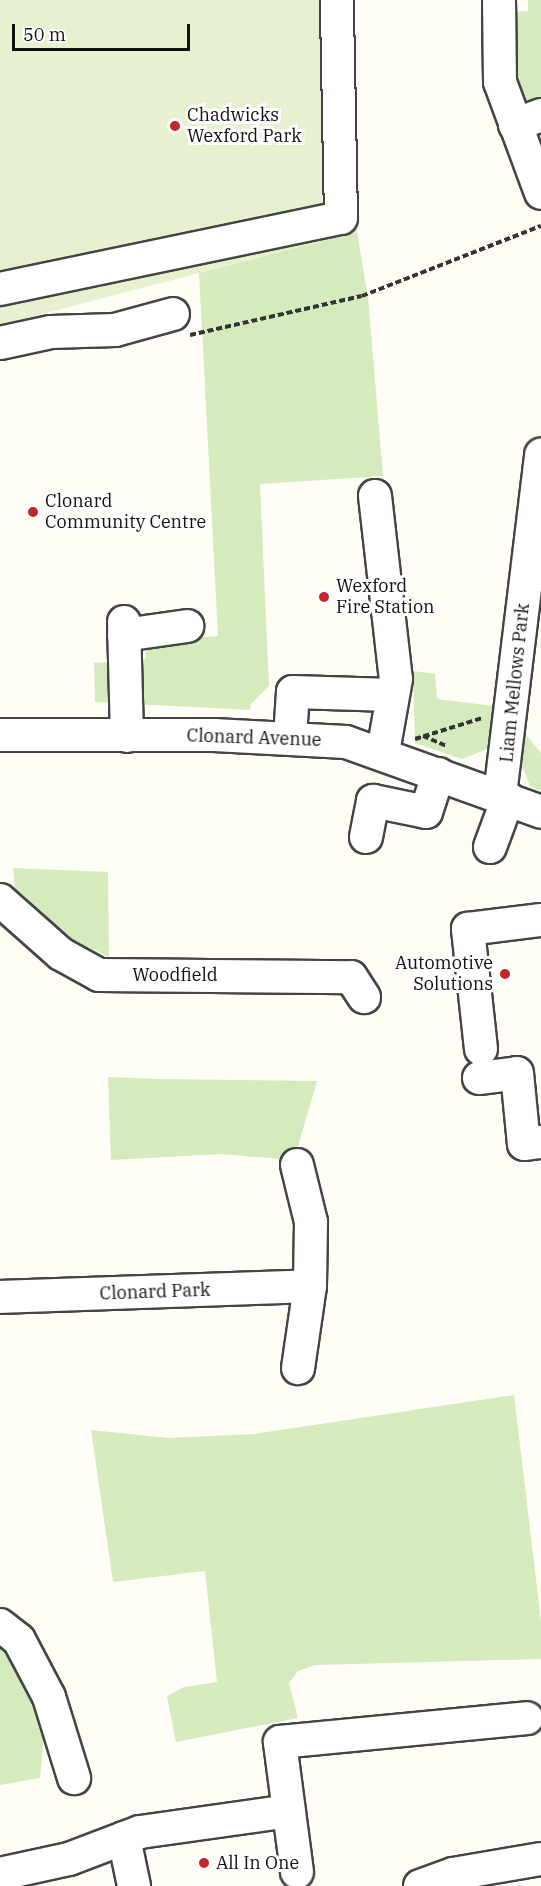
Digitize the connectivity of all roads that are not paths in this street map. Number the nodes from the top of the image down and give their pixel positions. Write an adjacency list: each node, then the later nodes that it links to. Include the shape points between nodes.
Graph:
1 (337, 0): 5 (street, via 341,218)
2 (499, 0): 3 (street, via 500,82)
3 (528, 120): 4 (street)
4 (541, 193)
5 (0, 289)
6 (179, 325): 7 (street, via 51,332)
7 (0, 343)
8 (541, 454): 17 (street, Liam Mellows Park)
9 (375, 496): 11 (street, via 396,679)
10 (187, 626): 13 (street, via 124,629)
11 (392, 695): 14 (street, via 293,692); 15 (street)
12 (0, 735): 13 (street, Clonard Avenue)
13 (127, 736): 14 (street, Clonard Avenue)
14 (290, 737): 15 (street, Clonard Avenue, via 346,742)
15 (383, 752): 16 (street, Clonard Avenue)
16 (438, 774): 17 (street, Clonard Avenue); 19 (street, via 426,812 373,801)
17 (504, 797): 18 (street); 20 (street, Liam Mellows Park)
18 (541, 812)
19 (366, 837)
20 (490, 847)
21 (0, 900): 23 (street, Woodfield, via 61,954 99,975 351,976)
22 (541, 920): 24 (street, via 468,929 480,1064 517,1073 524,1144)
23 (364, 997)
24 (541, 1142)
25 (297, 1165): 26 (street, via 311,1222)
26 (310, 1286): 27 (street, Clonard Park); 28 (street)
27 (0, 1298)
28 (298, 1368)
29 (0, 1625): 31 (street, via 19,1640 49,1697)
30 (527, 1718): 32 (street, via 280,1742)
31 (74, 1778)
32 (289, 1811): 33 (street, via 140,1832); 35 (street)
33 (124, 1838): 36 (street, via 69,1859); 37 (street)
34 (541, 1859): 38 (street, via 453,1874)
35 (297, 1872)
36 (0, 1874)
37 (134, 1886)
38 (420, 1886)

